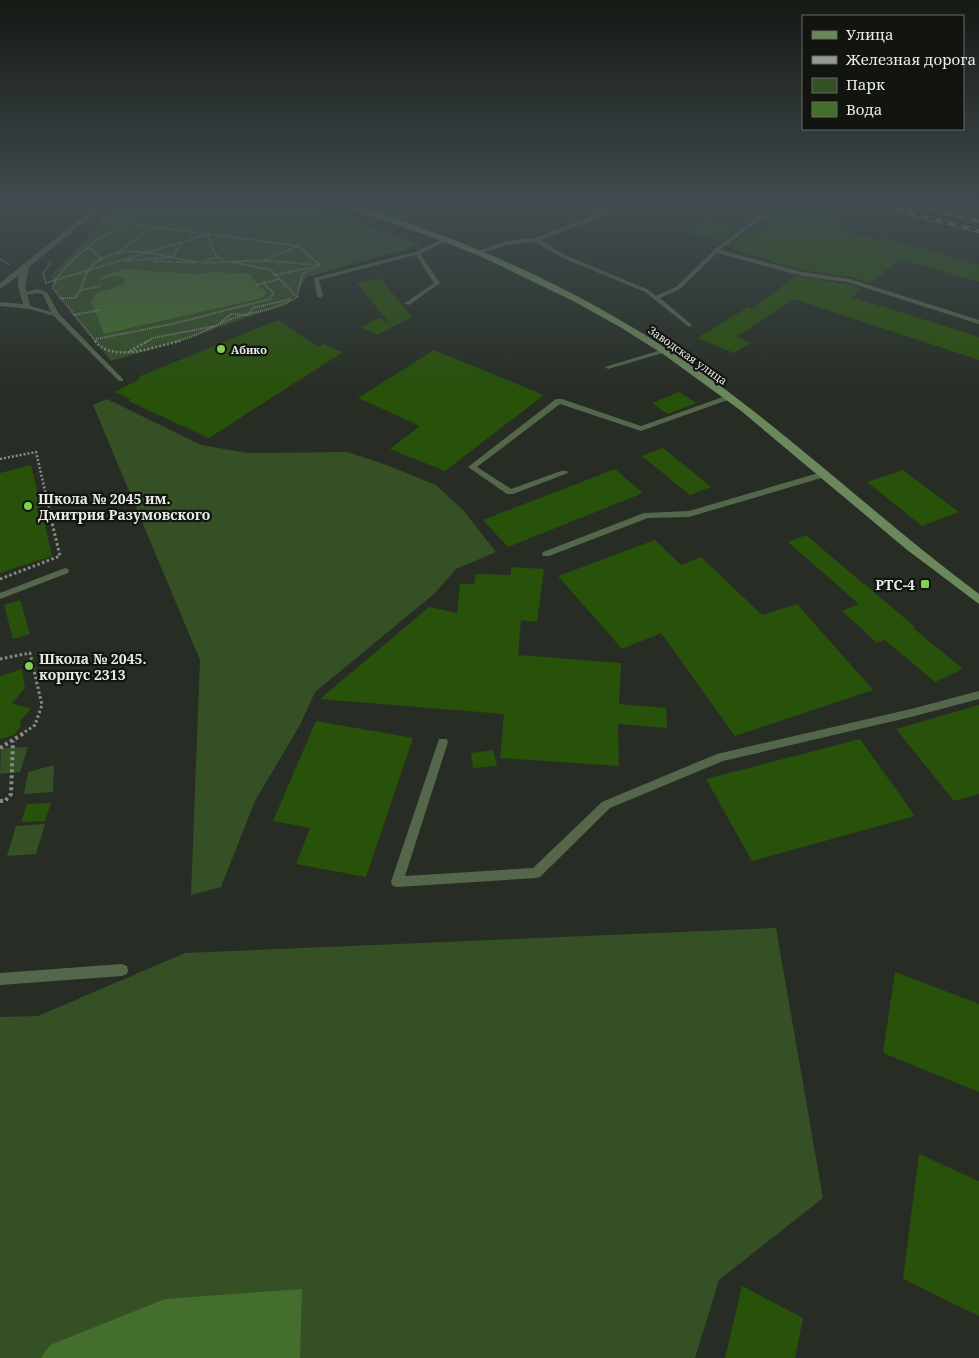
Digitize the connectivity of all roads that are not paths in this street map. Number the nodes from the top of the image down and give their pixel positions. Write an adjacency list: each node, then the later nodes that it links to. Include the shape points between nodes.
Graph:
1 (24, 267): 9 (street)
2 (25, 267): 10 (street, via 20,277)
3 (361, 267): 11 (lane, via 316,279)
4 (427, 267): 14 (lane, via 437,283)
5 (512, 267): 19 (street, Заводская улица, via 626,326)
6 (590, 267): 12 (lane, via 647,291)
7 (699, 267): 12 (lane, via 678,288)
8 (777, 267): 17 (lane, via 848,280)
9 (0, 287)
10 (22, 294): 15 (street); 16 (lane, via 42,291)
11 (320, 296)
12 (656, 298): 18 (lane)
13 (0, 304): 15 (street)
14 (407, 304)
15 (28, 307): 16 (lane)
16 (56, 315): 21 (lane)
17 (979, 322)
18 (689, 325)
19 (664, 351): 20 (lane); 22 (street, Заводская улица)
20 (608, 368)
21 (121, 380)
22 (729, 398): 23 (lane, via 641,429 559,401 472,467 510,492); 24 (street, Заводская улица)
23 (564, 473)
24 (825, 474): 25 (lane, via 689,514 647,515); 28 (street, Заводская улица)
25 (546, 554)
26 (65, 571): 27 (lane)
27 (0, 596)
28 (979, 600)
29 (979, 694): 30 (lane, via 721,757 606,806 536,873 397,882)
30 (443, 742)
31 (122, 970): 32 (lane)
32 (0, 980)

